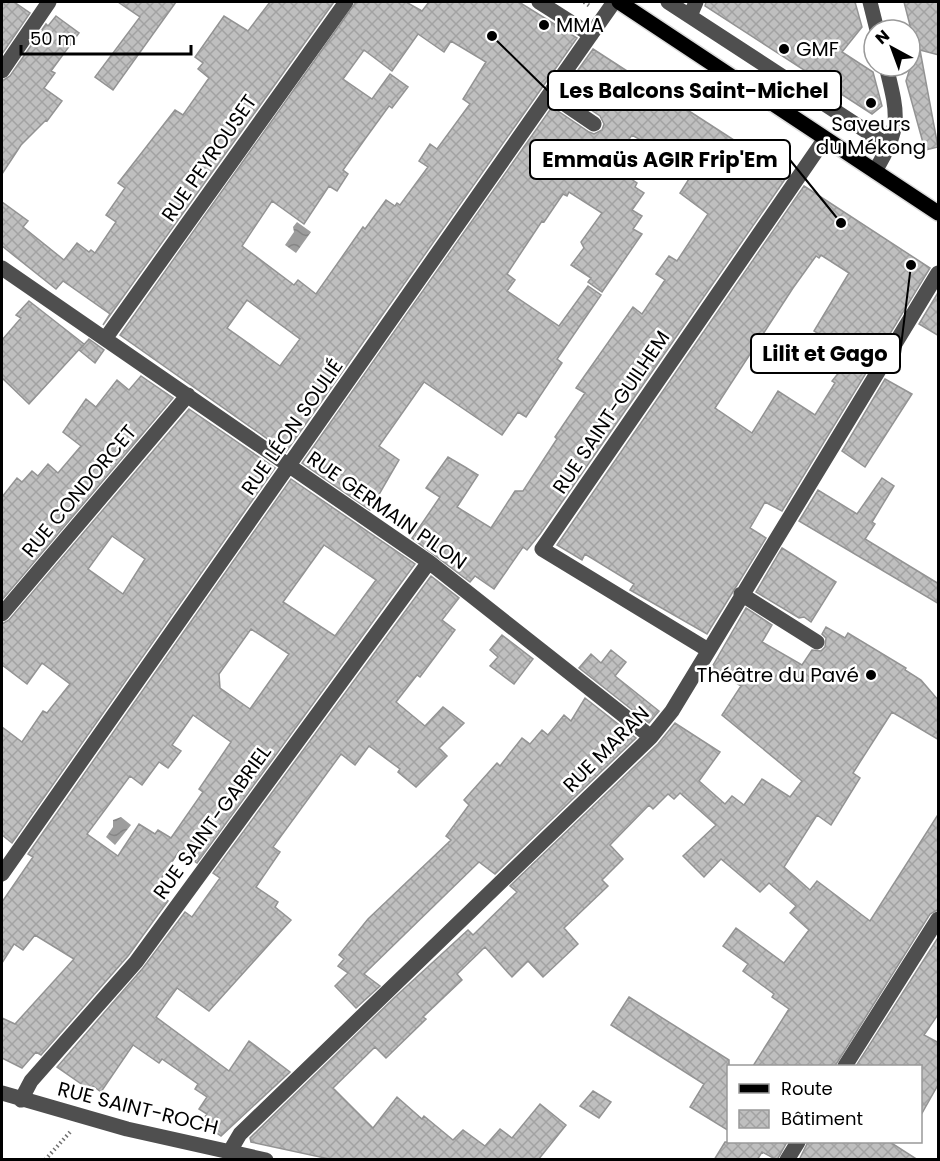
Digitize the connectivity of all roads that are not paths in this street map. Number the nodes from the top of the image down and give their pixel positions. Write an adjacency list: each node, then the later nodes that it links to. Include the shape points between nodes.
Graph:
1 (49, 2): 12 (street)
2 (346, 2): 22 (street, RUE PEYROUSET)
3 (539, 2): 11 (street)
4 (614, 2): 11 (street, RUE LÉON SOULIÉ)
5 (619, 2): 16 (main road)
6 (668, 2): 9 (street)
7 (696, 2): 9 (street)
8 (870, 2): 10 (street)
9 (690, 16): 17 (street)
10 (874, 18)
11 (591, 35): 14 (street, RUE LÉON SOULIÉ)
12 (2, 71)
13 (889, 78): 17 (street, via 897,117)
14 (550, 94): 15 (street); 24 (street, RUE LÉON SOULIÉ)
15 (594, 124)
16 (824, 140): 18 (main road); 29 (street, RUE SAINT-GUILHEM, via 542,549)
17 (890, 146): 18 (street)
18 (875, 171): 19 (main road)
19 (939, 213)
20 (2, 268): 22 (street, RUE GERMAIN PILON)
21 (939, 273): 26 (street, RUE MARAN)
22 (105, 339): 23 (street, RUE GERMAIN PILON)
23 (188, 395): 24 (street, RUE GERMAIN PILON); 27 (street, RUE CONDORCET)
24 (290, 466): 25 (street, RUE GERMAIN PILON); 31 (street, RUE LÉON SOULIÉ)
25 (429, 562): 30 (street, RUE GERMAIN PILON); 35 (street, RUE SAINT-GABRIEL, via 136,962 31,1081)
26 (741, 594): 28 (street); 29 (street, RUE MARAN)
27 (2, 614)
28 (817, 642)
29 (708, 650): 30 (street, RUE MARAN, via 672,711)
30 (651, 737): 37 (street, RUE MARAN, via 240,1134)
31 (2, 874)
32 (939, 919): 33 (street)
33 (846, 1065)
34 (2, 1093): 35 (street, RUE SAINT-ROCH)
35 (21, 1100): 38 (street, RUE SAINT-ROCH)
36 (797, 1143): 40 (street)
37 (230, 1151): 38 (street, RUE SAINT-ROCH); 39 (street, RUE SAINT-ROCH)
38 (201, 1153)
39 (266, 1160)
40 (787, 1160)

